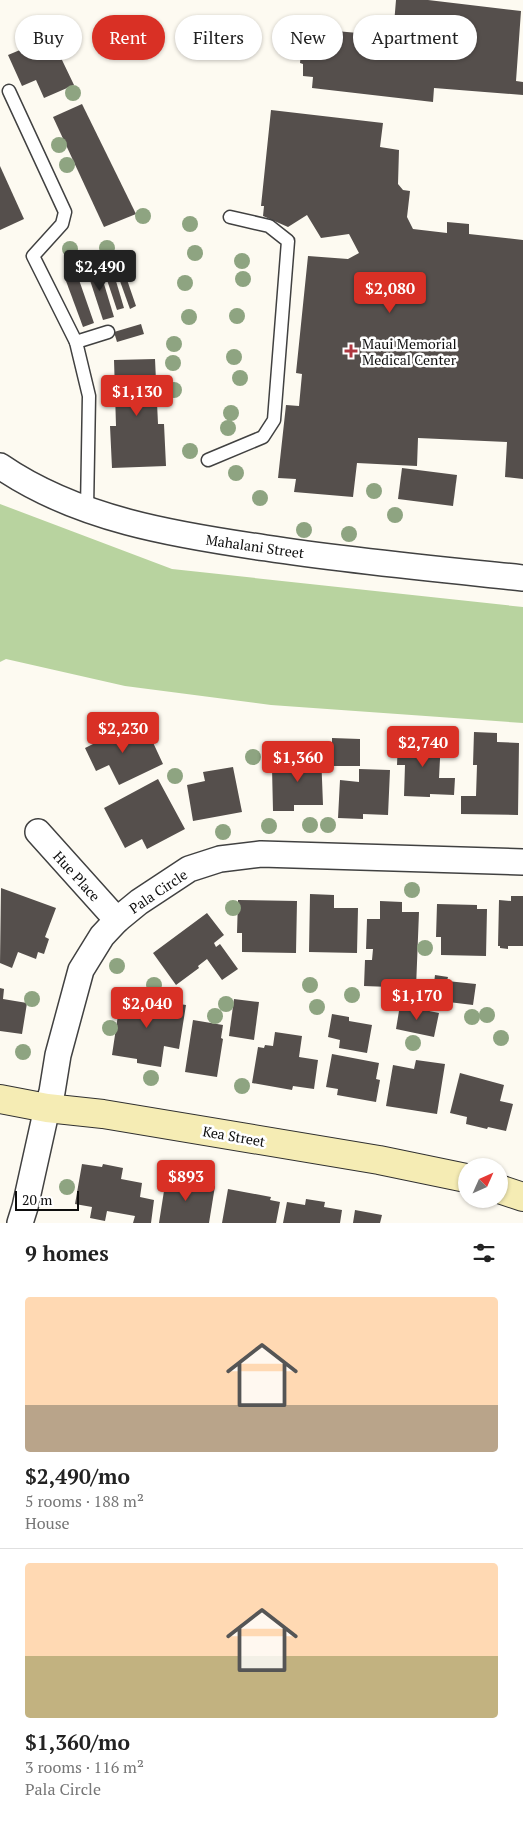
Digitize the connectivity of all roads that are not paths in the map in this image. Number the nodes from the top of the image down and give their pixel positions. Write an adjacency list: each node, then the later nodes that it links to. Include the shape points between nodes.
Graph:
1 (10, 92): 4 (lane, via 66,212 62,224 33,256)
2 (230, 217): 5 (lane, via 269,226 288,242 274,420 263,437)
3 (108, 332): 4 (lane)
4 (76, 342): 7 (lane, via 89,396)
5 (208, 460)
6 (0, 466): 7 (street, Mahalani Street, via 37,488)
7 (87, 509): 8 (street, Mahalani Street, via 200,538 308,554)
8 (523, 578)
9 (38, 832): 11 (street, Hue Place)
10 (523, 862): 11 (street, Pala Circle, via 261,854 220,859 189,869)
11 (117, 920): 13 (street, Pala Circle, via 102,936 81,970)
12 (0, 1099): 13 (street, Kea Street)
13 (47, 1108): 14 (street, Kea Street, via 104,1114); 17 (street, Pala Circle)
14 (458, 1176)
15 (508, 1191): 16 (street)
16 (523, 1197)
17 (20, 1223)

